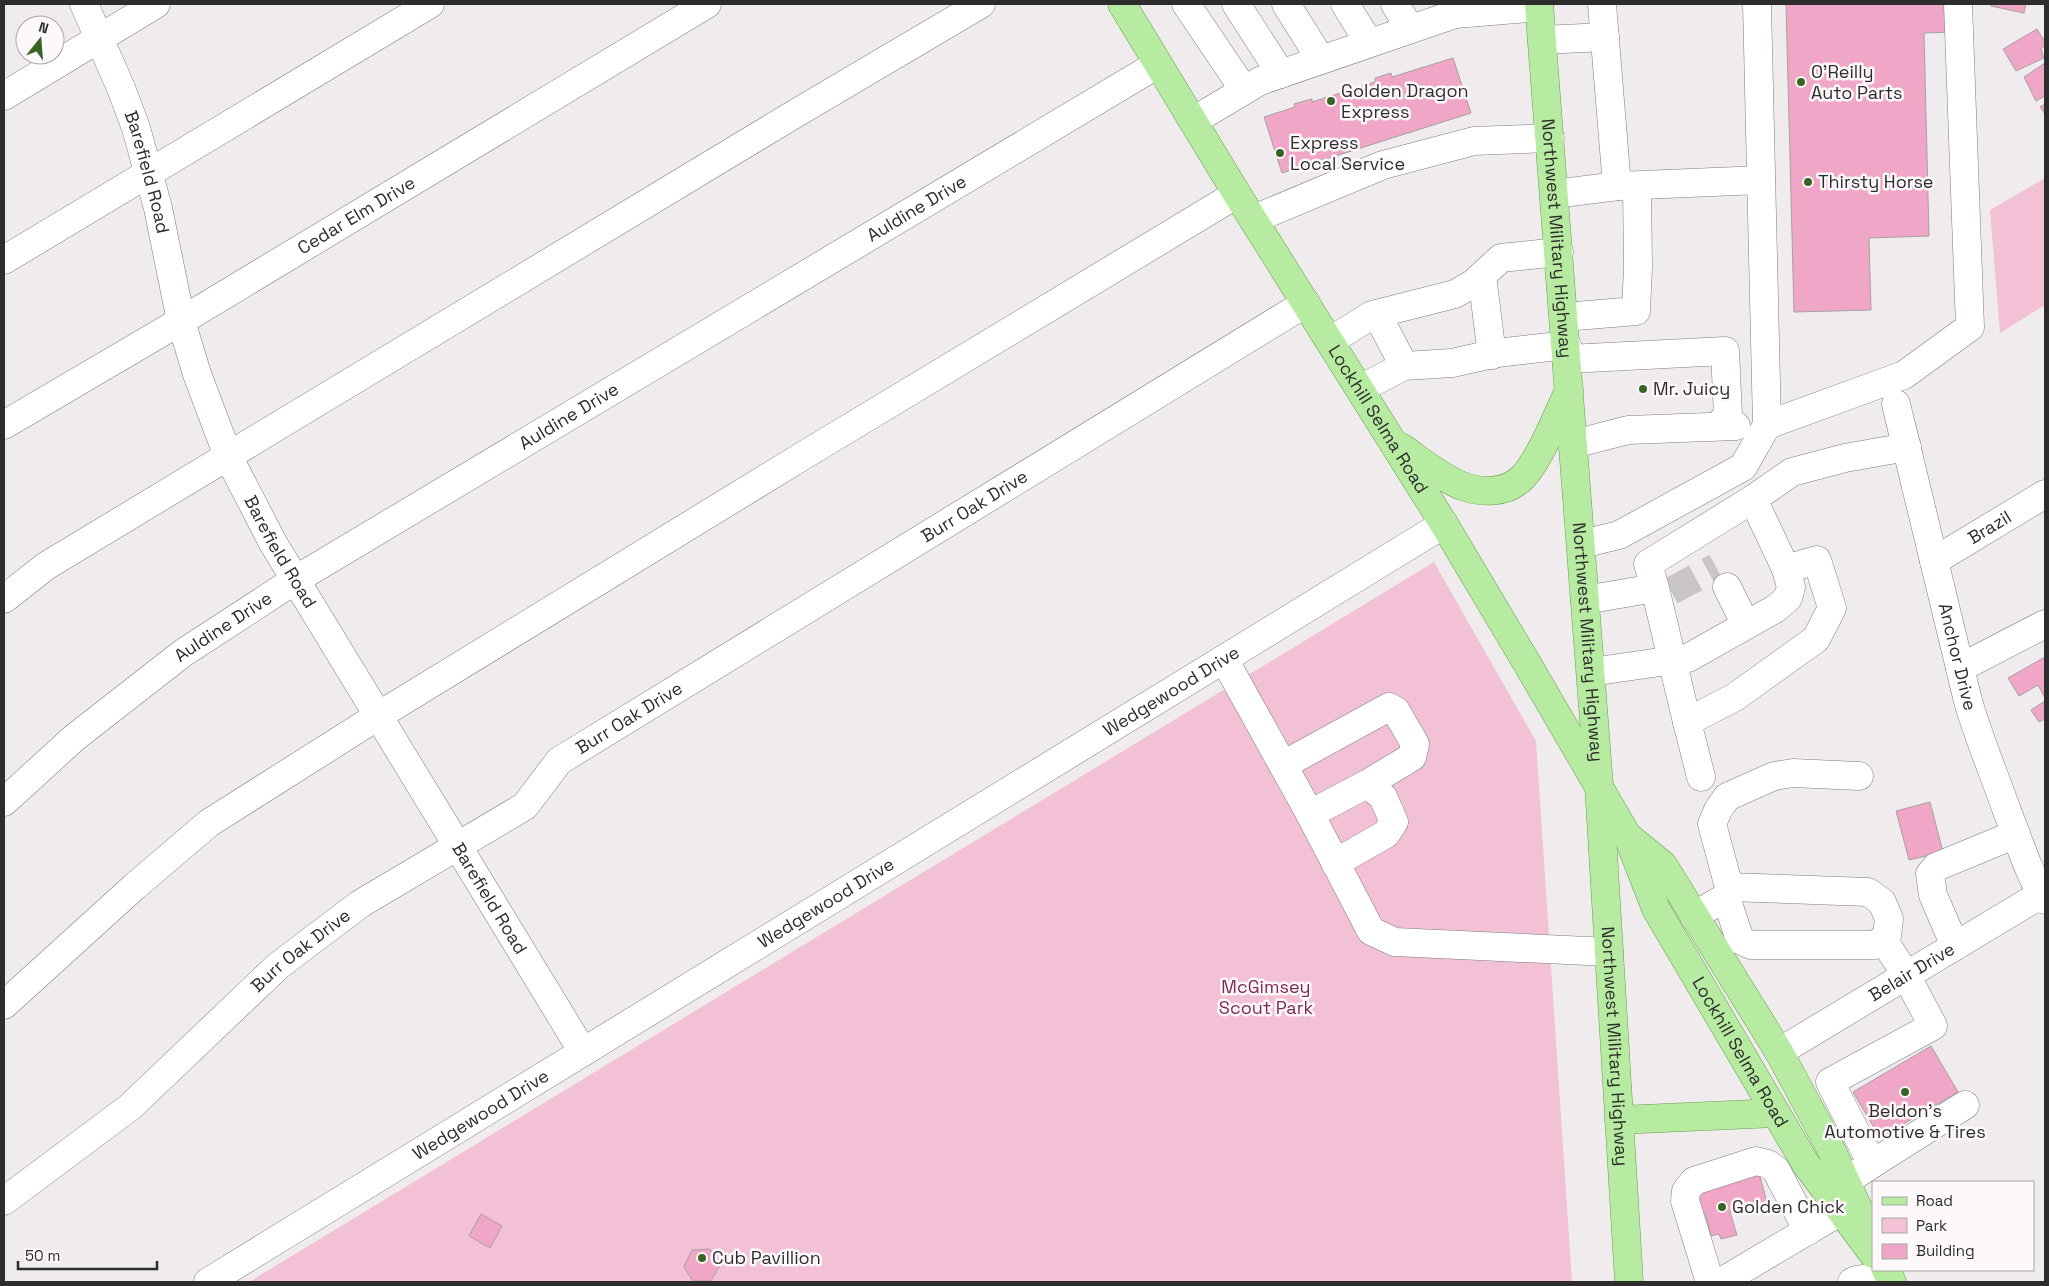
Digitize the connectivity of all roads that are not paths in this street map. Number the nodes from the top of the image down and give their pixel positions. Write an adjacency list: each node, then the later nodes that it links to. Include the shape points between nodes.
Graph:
1 (84, 4): 19 (street, Barefield Road)
2 (156, 4): 19 (street)
3 (430, 4): 29 (street)
4 (707, 4): 41 (street, Cedar Elm Drive)
5 (981, 4): 55 (street)
6 (1186, 4): 25 (street)
7 (1236, 4): 24 (street)
8 (1286, 4): 22 (street)
9 (1345, 4): 21 (street)
10 (1395, 4): 17 (street)
11 (1602, 4): 18 (street)
12 (1757, 4): 30 (street)
13 (1958, 4): 50 (street, via 1970,327 1904,375)
14 (1539, 5): 16 (street); 20 (main road, Northwest Military Highway)
15 (1127, 7): 23 (main road, Lockhill Selma Road)
16 (1454, 9): 17 (street)
17 (1410, 29): 21 (street)
18 (1605, 37): 20 (street); 31 (street)
19 (100, 38): 26 (street); 29 (street, Barefield Road, via 136,128)
20 (1542, 40): 28 (main road, Northwest Military Highway)
21 (1369, 43): 22 (street)
22 (1321, 60): 24 (street)
23 (1158, 64): 27 (main road, Lockhill Selma Road); 62 (street, Auldine Drive)
24 (1280, 74): 25 (street)
25 (1244, 90): 27 (street)
26 (4, 96)
27 (1193, 121): 32 (main road, Lockhill Selma Road)
28 (1550, 138): 33 (main road, Northwest Military Highway); 34 (street, via 1474,141 1383,165)
29 (148, 174): 36 (street); 41 (street, Barefield Road)
30 (1762, 180): 31 (street); 50 (street)
31 (1627, 186): 33 (street); 40 (street, via 1638,267 1636,311)
32 (1237, 194): 34 (main road, Lockhill Selma Road); 73 (street)
33 (1554, 194): 35 (main road, Northwest Military Highway)
34 (1254, 219): 38 (main road, Lockhill Selma Road)
35 (1559, 252): 37 (street, via 1502,258); 40 (main road, Northwest Military Highway)
36 (4, 260)
37 (1482, 276): 39 (street, via 1455,294); 44 (street)
38 (1306, 303): 42 (main road, Lockhill Selma Road); 84 (street, Burr Oak Drive, via 588,742 560,761 525,806)
39 (1377, 314): 42 (street); 45 (street)
40 (1564, 317): 43 (main road, Northwest Military Highway)
41 (181, 321): 49 (street, Cedar Elm Drive); 55 (street, Barefield Road)
42 (1330, 341): 47 (main road, Lockhill Selma Road)
43 (1567, 352): 44 (street); 46 (main road, Northwest Military Highway); 51 (street, via 1725,351 1728,416)
44 (1492, 355): 45 (street, via 1452,363)
45 (1404, 366): 47 (street)
46 (1570, 388): 52 (main road, via 1522,479 1491,492 1462,486); 53 (main road, Northwest Military Highway)
47 (1360, 389): 52 (main road, Lockhill Selma Road)
48 (1896, 404): 54 (street, Anchor Drive)
49 (4, 425)
50 (1767, 425): 51 (street); 59 (street, via 1743,467 1619,535)
51 (1717, 426): 53 (street, via 1628,430)
52 (1392, 442): 58 (main road, Lockhill Selma Road)
53 (1574, 444): 59 (main road, Northwest Military Highway)
54 (1907, 447): 57 (street, via 1792,472); 60 (street, Anchor Drive)
55 (228, 456): 62 (street, Barefield Road); 65 (street, via 46,566)
56 (2045, 494): 60 (street, Brazil)
57 (1754, 500): 61 (street); 64 (street, via 1702,540 1648,564)
58 (1444, 524): 69 (street, Wedgewood Drive); 79 (main road, Lockhill Selma Road)
59 (1582, 544): 66 (main road, Northwest Military Highway)
60 (1934, 561): 71 (street, Anchor Drive)
61 (1786, 568): 68 (street, via 1791,587 1788,598); 74 (street, via 1817,560 1832,608 1816,639 1735,697)
62 (295, 580): 73 (street, Barefield Road); 80 (street, Auldine Drive, via 182,653 74,738)
63 (1727, 587): 68 (street)
64 (1661, 593): 66 (street); 70 (street)
65 (4, 600)
66 (1585, 600): 72 (main road, Northwest Military Highway)
67 (2045, 624): 71 (street)
68 (1746, 625): 70 (street, via 1688,658)
69 (1224, 659): 75 (street); 95 (street, Wedgewood Drive)
70 (1672, 661): 72 (street); 74 (street)
71 (1960, 668): 82 (street, Anchor Drive, via 1980,743)
72 (1591, 672): 79 (main road, Northwest Military Highway)
73 (378, 716): 84 (street, Barefield Road); 94 (street, via 209,823)
74 (1687, 722): 77 (street)
75 (1283, 765): 78 (street, via 1389,707 1396,711 1415,744 1412,757); 81 (street)
76 (1858, 776): 86 (street, via 1792,772 1774,776 1727,797 1712,824)
77 (1701, 778)
78 (1367, 784): 81 (street); 85 (street, via 1383,797 1394,822 1386,834)
79 (1599, 786): 83 (main road, Lockhill Selma Road); 91 (main road, Northwest Military Highway)
80 (4, 802)
81 (1310, 814): 85 (street)
82 (2016, 834): 87 (street, Anchor Drive); 90 (street, via 1936,867 1930,874 1933,895)
83 (1628, 837): 88 (main road, Lockhill Selma Road, via 1663,865); 93 (main road, Lockhill Selma Road, via 1656,910)
84 (458, 846): 95 (street, Barefield Road); 102 (street, Burr Oak Drive, via 360,904 278,966 130,1107)
85 (1335, 863): 91 (street, via 1371,931 1395,942)
86 (1727, 892): 88 (street); 89 (street, via 1740,940 1751,946 1876,945); 89 (street, via 1868,892 1882,902 1889,919 1887,936)
87 (2044, 895): 90 (street, Belair Drive)
88 (1694, 916): 96 (main road, Lockhill Selma Road)
89 (1883, 939): 92 (street)
90 (1955, 946): 92 (street, Belair Drive)
91 (1609, 952): 99 (main road, Northwest Military Highway)
92 (1906, 975): 96 (street, Belair Drive); 100 (street, via 1933,1026 1830,1082)
93 (1706, 994): 96 (main road, via 1726,1006 1749,1042 1766,1052); 98 (main road, Lockhill Selma Road)
94 (4, 1005)
95 (583, 1052): 109 (street, Wedgewood Drive)
96 (1779, 1052): 101 (main road, Lockhill Selma Road)
97 (1965, 1105): 100 (street)
98 (1776, 1113): 99 (main road); 103 (main road, Lockhill Selma Road, via 1806,1164)
99 (1619, 1120): 110 (main road, Northwest Military Highway)
100 (1872, 1164): 101 (street)
101 (1846, 1181): 105 (main road, Lockhill Selma Road)
102 (4, 1201)
103 (1841, 1211): 104 (street); 106 (main road, Lockhill Selma Road)
104 (1808, 1231): 111 (street, via 1776,1170 1768,1164 1756,1162 1694,1181 1686,1191 1685,1202); 112 (street)
105 (1872, 1239)
106 (1872, 1253)
107 (1882, 1271): 108 (street)
108 (1855, 1281)
109 (208, 1282)
110 (1629, 1282)
111 (1710, 1282)
112 (1721, 1282)

